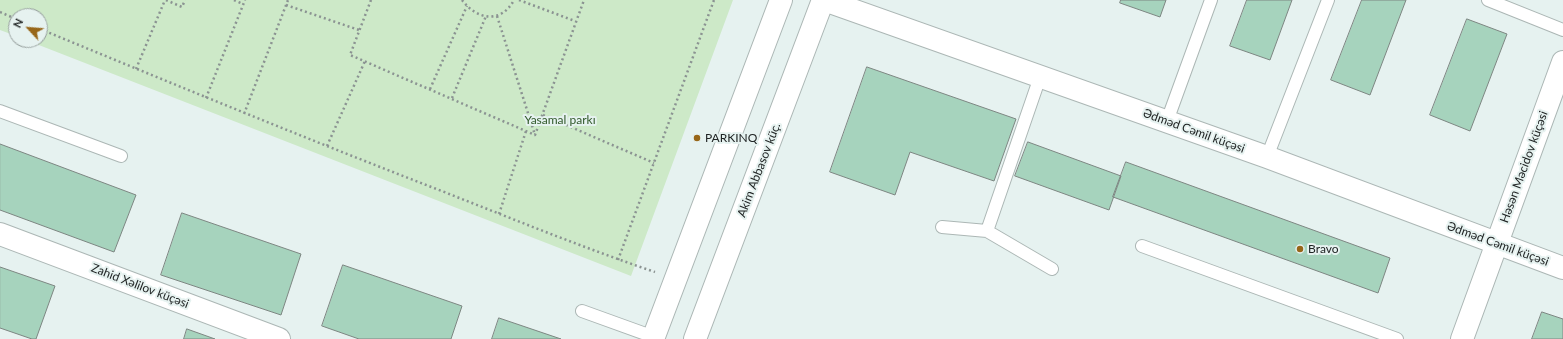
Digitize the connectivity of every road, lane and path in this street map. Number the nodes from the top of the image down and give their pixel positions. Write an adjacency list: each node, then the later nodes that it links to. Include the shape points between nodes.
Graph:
1 (166, 0): 2 (path, via 182,7); 28 (path)
2 (185, 0)
3 (234, 0): 17 (path)
4 (245, 0): 17 (path)
5 (288, 0): 18 (path)
6 (371, 0): 23 (path)
7 (462, 0): 19 (path)
8 (514, 0): 21 (path)
9 (519, 0): 22 (path)
10 (584, 0): 22 (path)
11 (714, 0): 42 (path)
12 (781, 0): 52 (street)
13 (823, 0): 29 (street, Ədməd Cəmil küçəsi); 56 (street, Akim Abbasov küç.)
14 (1211, 0): 36 (lane)
15 (1328, 0): 41 (lane)
16 (1488, 0): 24 (lane)
17 (243, 4): 31 (path)
18 (286, 5): 23 (path); 34 (path)
19 (467, 6): 20 (path, via 476,14); 30 (path)
20 (486, 16): 21 (path); 32 (path)
21 (496, 16): 38 (path)
22 (576, 21): 35 (path)
23 (359, 30): 26 (path, via 350,55)
24 (1563, 30)
25 (48, 32): 28 (path)
26 (365, 61): 30 (path); 39 (path)
27 (1563, 62): 47 (street, Həsən Məcidov küçəsi)
28 (136, 69): 31 (path)
29 (1040, 77): 36 (street, Ədməd Cəmil küçəsi); 45 (lane)
30 (430, 89): 32 (path)
31 (206, 98): 34 (path)
32 (452, 98): 37 (path)
33 (0, 111): 40 (lane)
34 (244, 114): 39 (path)
35 (543, 115): 38 (path); 42 (path)
36 (1167, 121): 41 (street, Ədməd Cəmil küçəsi)
37 (526, 131): 38 (path); 43 (path)
38 (535, 135)
39 (327, 146): 43 (path)
40 (121, 156)
41 (1266, 157): 47 (street, Ədməd Cəmil küçəsi)
42 (654, 162): 49 (path)
43 (499, 214): 49 (path)
44 (942, 227): 45 (lane)
45 (987, 231): 51 (lane)
46 (0, 234): 55 (street, Zahid Xəlilov küçəsi)
47 (1496, 244): 50 (street, Ədməd Cəmil küçəsi); 58 (street, Həsən Məcidov küçəsi)
48 (1142, 246): 57 (lane)
49 (618, 260): 52 (path)
50 (1563, 268)
51 (1052, 269)
52 (677, 280): 54 (street)
53 (582, 311): 54 (lane)
54 (654, 338)
55 (279, 339)
56 (695, 339)
57 (1397, 339)
58 (1462, 339)

